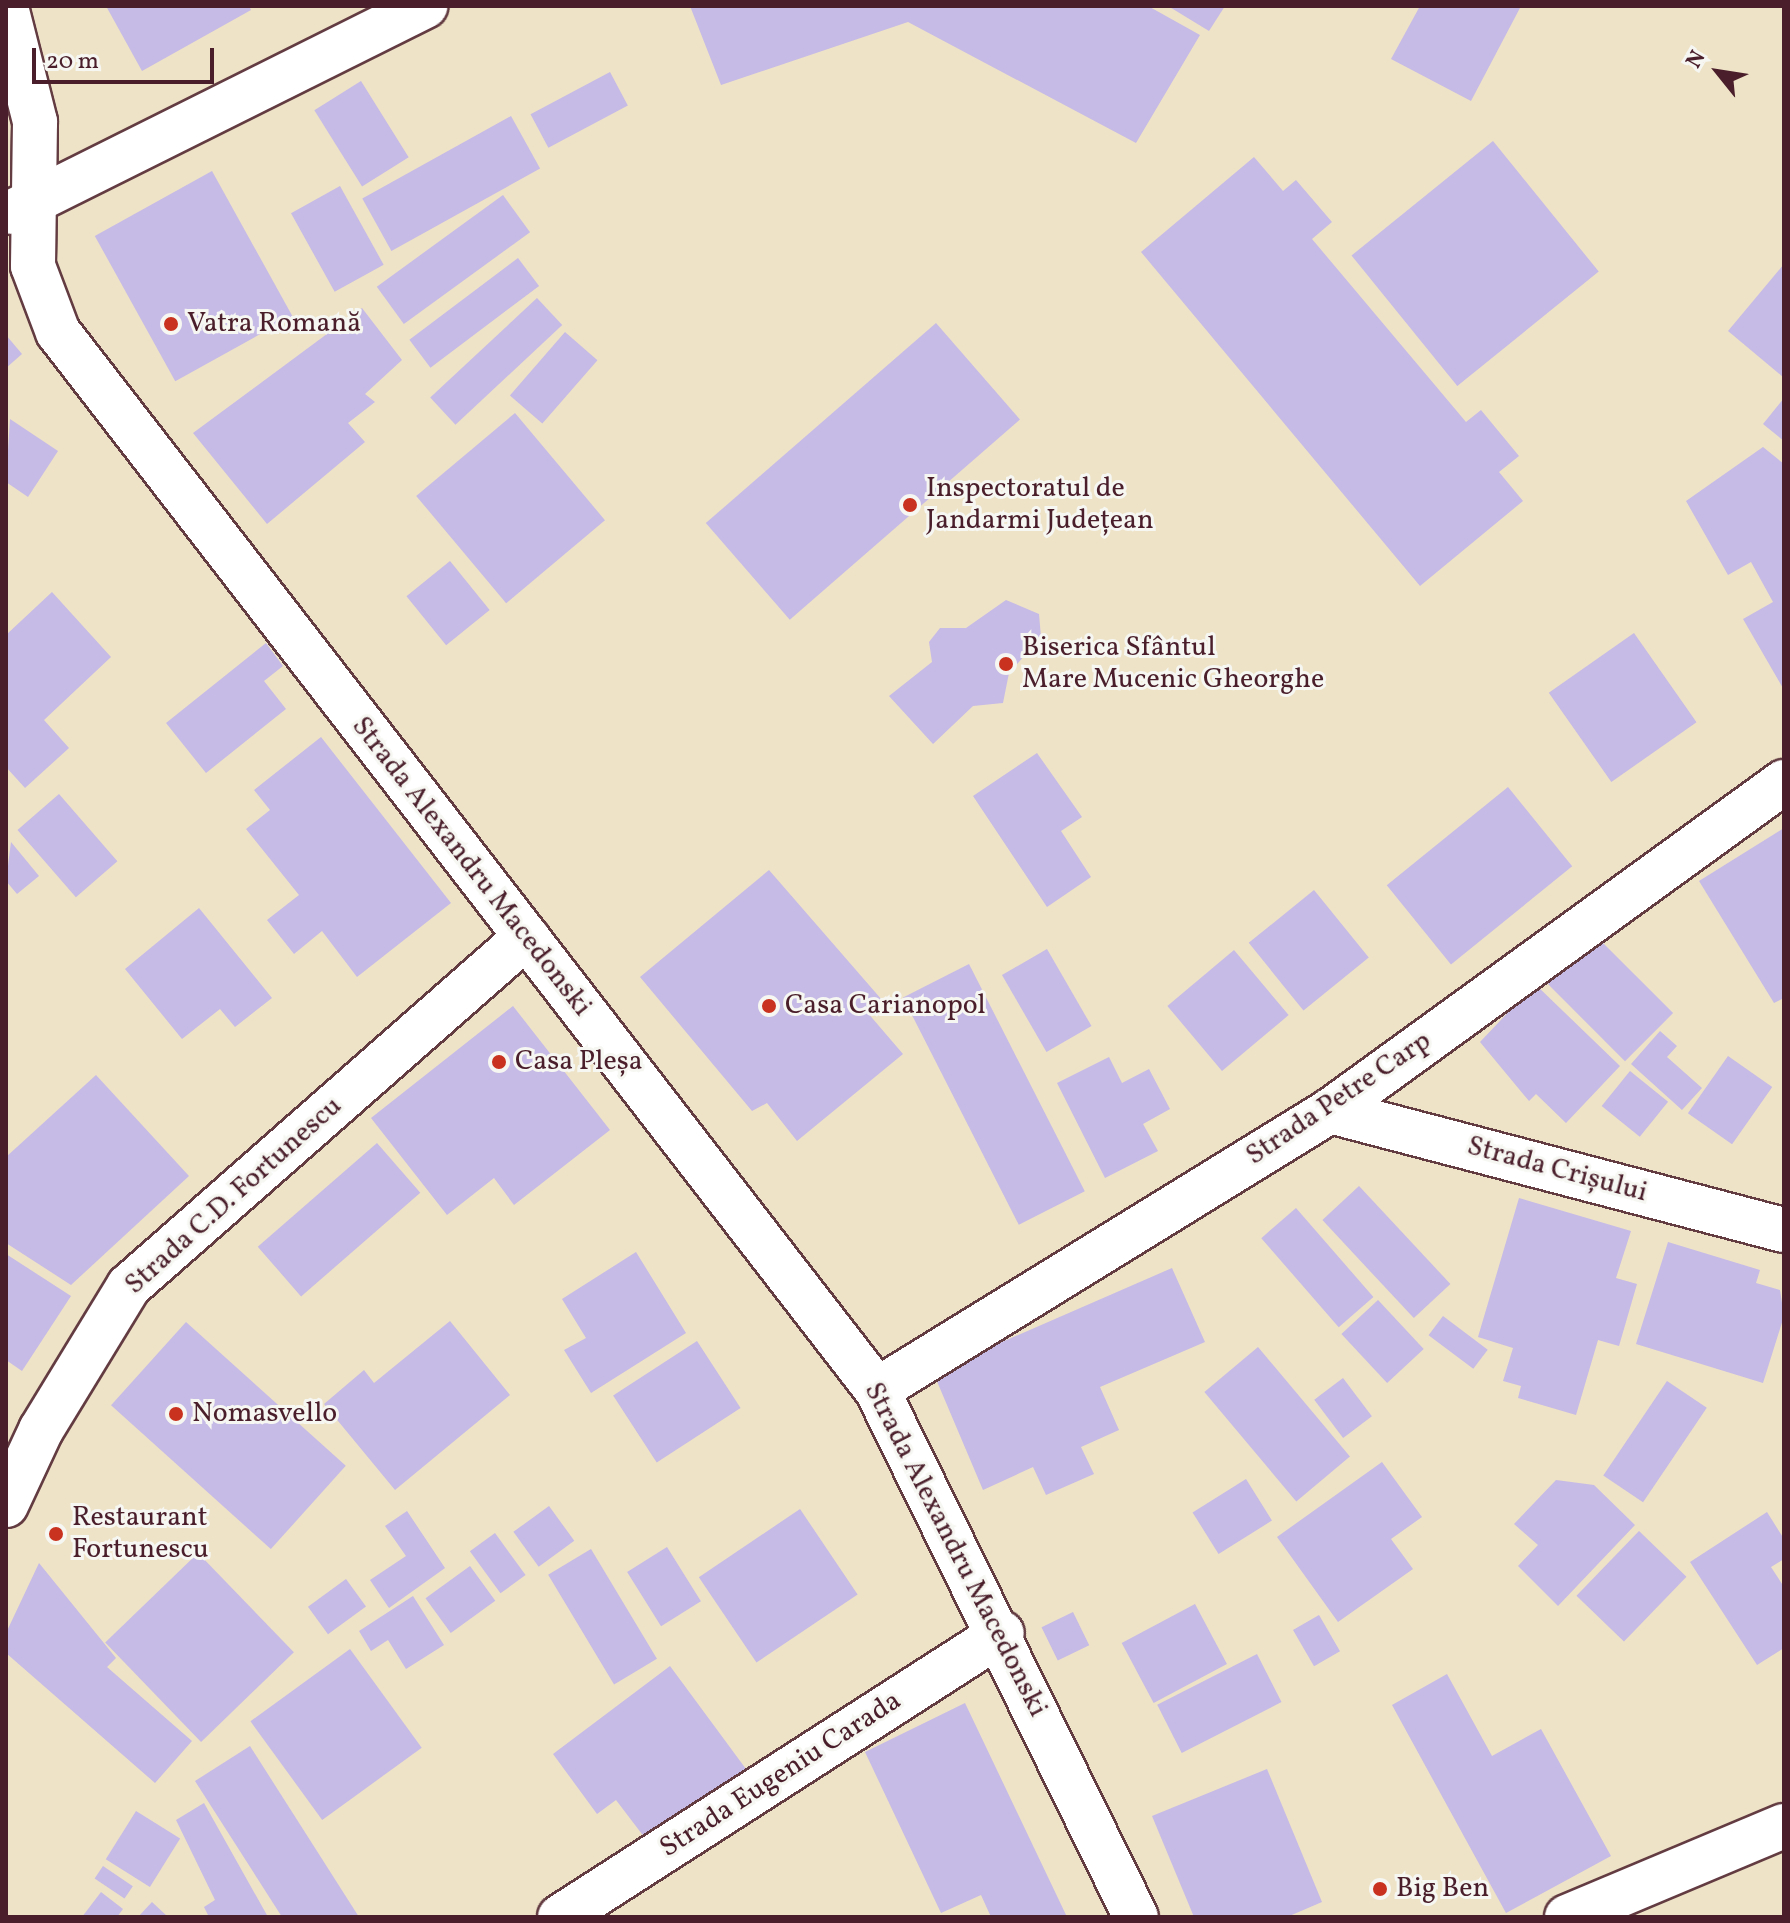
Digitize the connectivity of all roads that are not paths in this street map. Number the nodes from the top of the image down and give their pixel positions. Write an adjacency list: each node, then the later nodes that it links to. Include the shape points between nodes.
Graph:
1 (425, 6): 3 (street)
2 (6, 7): 3 (street, Strada Alexandru Macedonski, via 35,122)
3 (19, 207): 5 (street, Strada Alexandru Macedonski, via 33,266 58,332)
4 (1784, 782): 6 (street, Strada Petre Carp)
5 (526, 937): 8 (street, Strada Alexandru Macedonski); 9 (street, Strada C.D. Fortunescu, via 129,1286 41,1430)
6 (1330, 1111): 7 (street, Strada Crișului); 8 (street, Strada Petre Carp)
7 (1784, 1230)
8 (877, 1390): 10 (street, Strada Alexandru Macedonski)
9 (6, 1505)
10 (1002, 1633): 12 (street, Strada Eugeniu Carada); 13 (street, Strada Alexandru Macedonski)
11 (1784, 1826): 14 (street)
12 (560, 1917)
13 (1136, 1917)
14 (1567, 1917)

